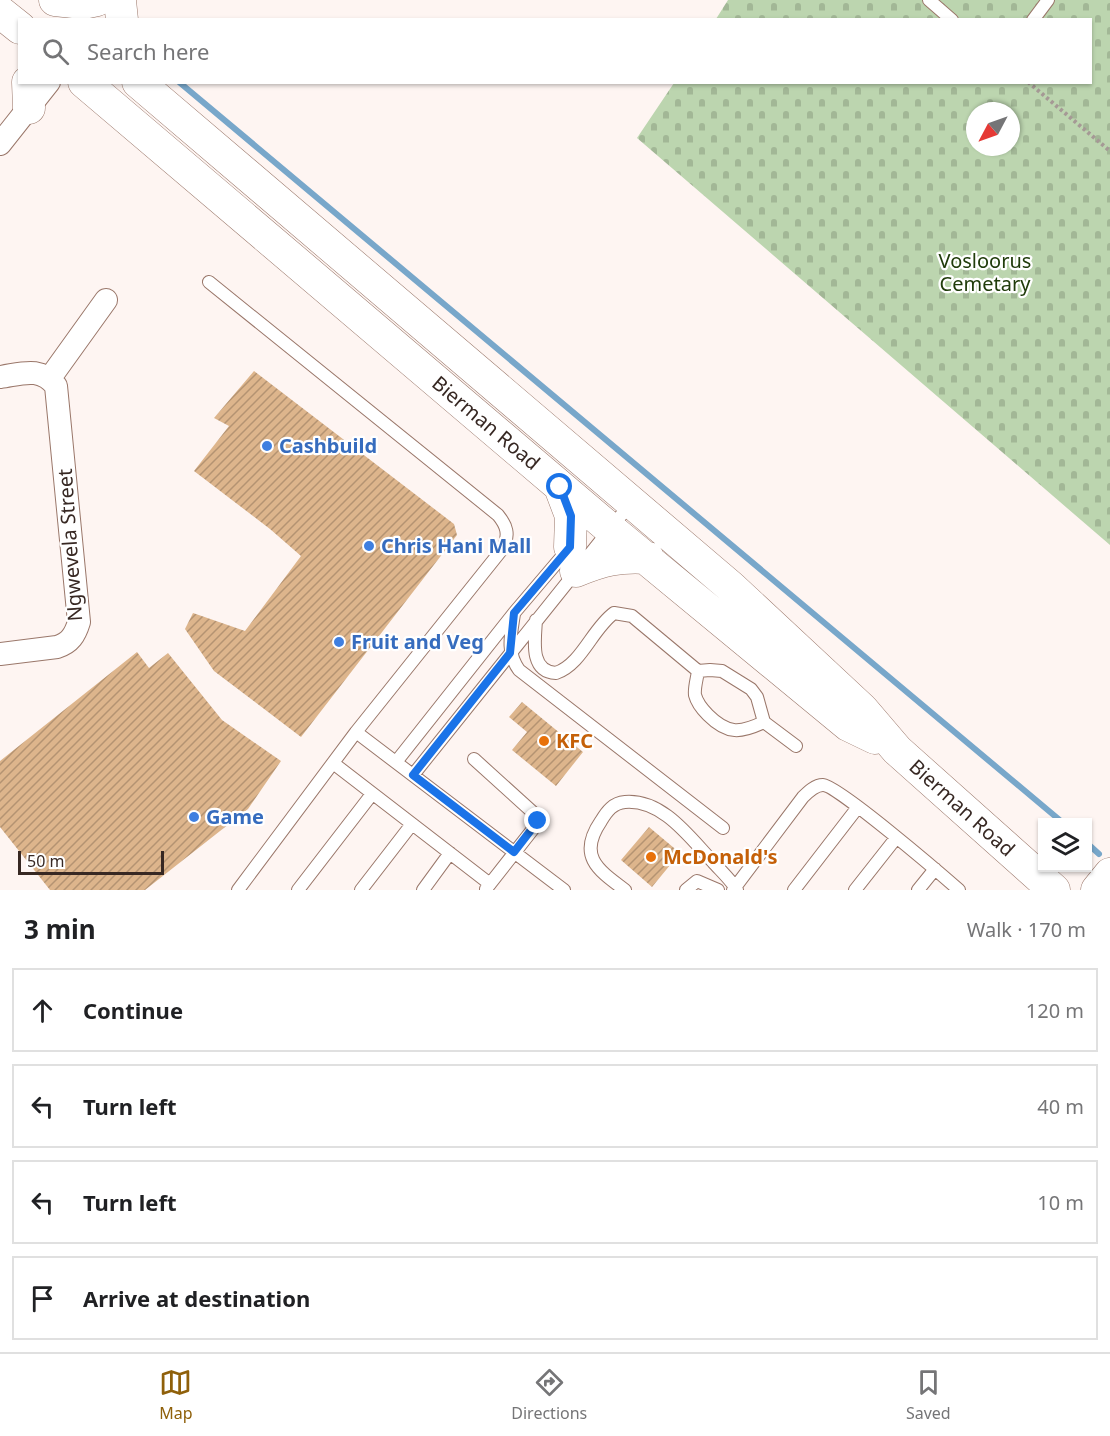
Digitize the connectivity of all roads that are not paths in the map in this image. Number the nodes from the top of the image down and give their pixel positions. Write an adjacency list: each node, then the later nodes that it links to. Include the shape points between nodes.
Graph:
1 (36, 0): 7 (main road)
2 (55, 0): 3 (main road)
3 (97, 0)
4 (120, 0): 8 (main road); 9 (main road)
5 (929, 0): 10 (lane)
6 (1048, 0): 11 (lane)
7 (58, 18)
8 (105, 18)
9 (122, 18)
10 (950, 18)
11 (1034, 18)
12 (46, 84): 15 (street)
13 (86, 84): 21 (main road, Bierman Road)
14 (140, 84): 21 (main road, Bierman Road)
15 (28, 95): 16 (street)
16 (0, 144)
17 (209, 282): 29 (lane, via 506,524 508,537 504,547)
18 (106, 300): 20 (street)
19 (0, 377): 20 (street, via 36,373)
20 (50, 378): 26 (street, Ngwevela Street, via 58,395 79,622 65,645)
21 (599, 522): 22 (main road, Bierman Road); 22 (main road, via 616,557); 23 (lane); 24 (lane); 31 (main road, Bierman Road, via 731,587 862,709)
22 (648, 558): 31 (main road, Bierman Road, via 849,725)
23 (514, 613): 25 (lane); 33 (lane)
24 (536, 620): 25 (lane); 27 (lane, via 537,660 551,673 570,666 614,613 632,616)
25 (510, 653): 35 (lane); 39 (lane, via 519,670)
26 (0, 654)
27 (698, 672): 28 (lane, via 722,671 751,689); 28 (lane, via 696,698 722,727 747,730)
28 (764, 722): 30 (lane)
29 (356, 732): 33 (lane); 34 (lane)
30 (796, 746)
31 (897, 750): 59 (main road, Bierman Road)
32 (474, 759): 41 (lane, via 538,818)
33 (396, 762): 35 (lane)
34 (333, 763): 36 (lane); 47 (lane)
35 (413, 775): 41 (lane)
36 (372, 794): 38 (lane); 48 (lane)
37 (858, 807): 40 (lane); 46 (lane, via 829,787 815,787 803,797); 55 (lane)
38 (412, 824): 42 (lane); 49 (lane)
39 (723, 828)
40 (896, 838): 43 (lane); 56 (lane)
41 (514, 852): 45 (lane); 51 (lane)
42 (450, 853): 45 (lane); 50 (lane)
43 (934, 869): 57 (lane); 58 (lane)
44 (1110, 874): 60 (main road)
45 (487, 887)
46 (735, 889): 52 (lane, via 673,820 644,805 626,802 607,810 595,829 590,850 599,870)
47 (238, 890)
48 (298, 890)
49 (361, 890)
50 (423, 890)
51 (564, 890)
52 (626, 890)
53 (686, 890): 54 (lane, via 697,881)
54 (718, 890)
55 (794, 890)
56 (855, 890)
57 (918, 890)
58 (959, 890)
59 (1054, 890)
60 (1097, 890)

